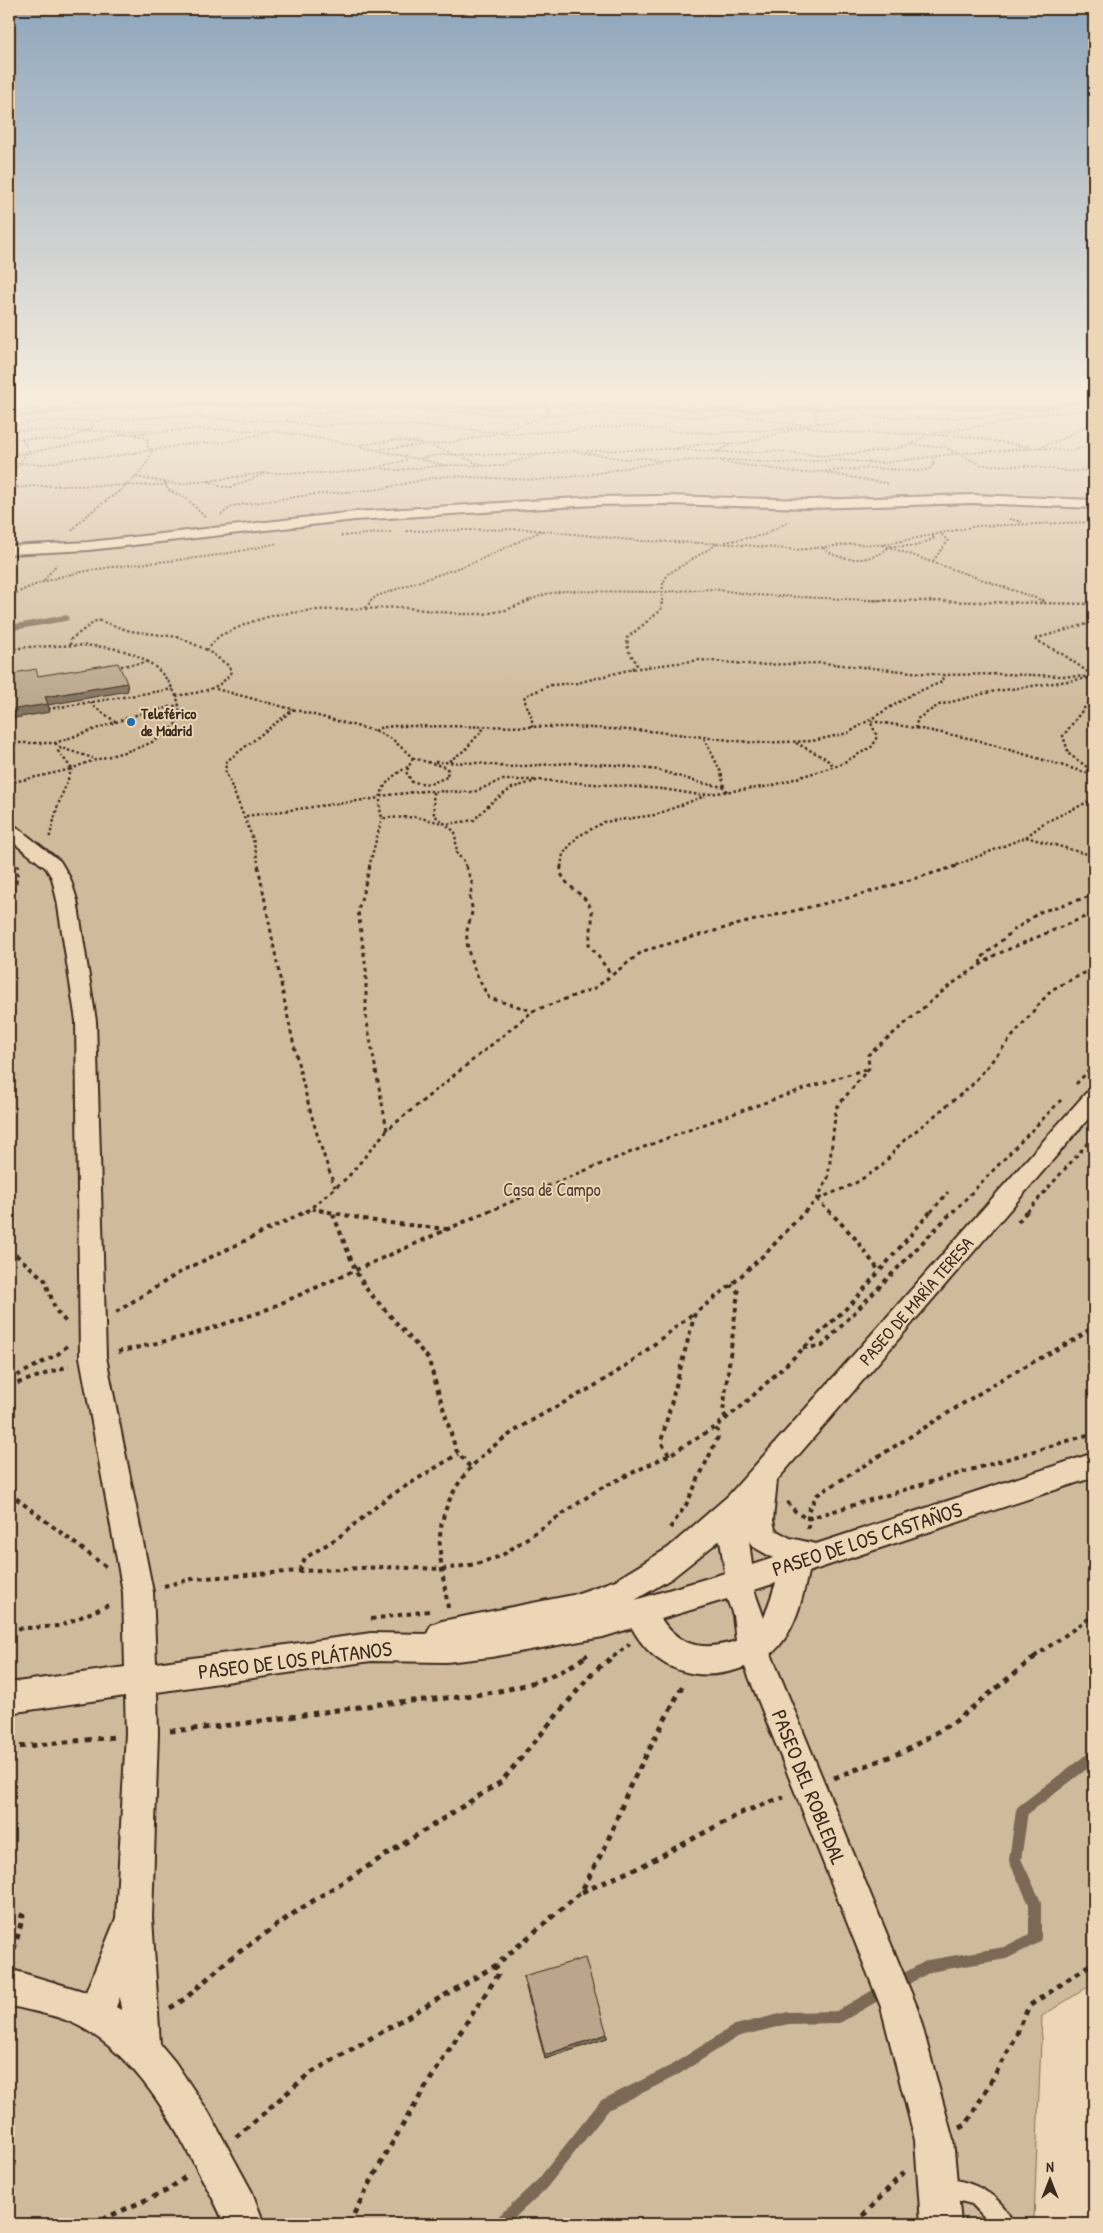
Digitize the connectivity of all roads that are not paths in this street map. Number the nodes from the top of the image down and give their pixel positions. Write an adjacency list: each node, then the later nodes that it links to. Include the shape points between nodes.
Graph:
1 (966, 499): 4 (street, via 810,504 594,501 213,527 62,547)
2 (978, 499): 3 (street)
3 (1094, 504)
4 (9, 550)
5 (9, 830): 15 (street, via 53,865 61,878 86,1021 88,1341 138,1592)
6 (1084, 1092): 8 (street, PASEO DE MARÍA TERESA)
7 (1094, 1465): 10 (street, PASEO DE LOS CASTAÑOS)
8 (763, 1477): 9 (street, PASEO DE MARÍA TERESA); 10 (street, via 759,1520 762,1537 775,1546)
9 (738, 1505): 11 (street, PASEO DEL ROBLEDAL, via 734,1549); 12 (street, PASEO DE MARÍA TERESA, via 711,1531 672,1560)
10 (810, 1557): 11 (street, PASEO DE LOS CASTAÑOS); 14 (street, via 777,1623 765,1640)
11 (739, 1581): 12 (street, PASEO DE LOS CASTAÑOS); 14 (street, PASEO DEL ROBLEDAL)
12 (640, 1610): 13 (street, PASEO DE LOS PLÁTANOS, via 603,1623 492,1643 446,1648); 13 (street, via 608,1598 569,1610); 14 (street, via 666,1649 678,1656 710,1662)
13 (371, 1647): 15 (street, PASEO DE LOS PLÁTANOS)
14 (752, 1649): 21 (street, PASEO DEL ROBLEDAL, via 899,2007 934,2140)
15 (141, 1680): 16 (street, PASEO DE LOS PLÁTANOS); 17 (street, via 142,1733)
16 (9, 1698)
17 (134, 1917): 19 (street); 20 (street)
18 (9, 1987): 19 (street)
19 (95, 2015): 20 (street, via 126,2036)
20 (142, 2038): 22 (street, via 212,2158)
21 (940, 2206): 23 (lane, via 966,2190 978,2194 988,2203)
22 (244, 2224)
23 (1003, 2224)

